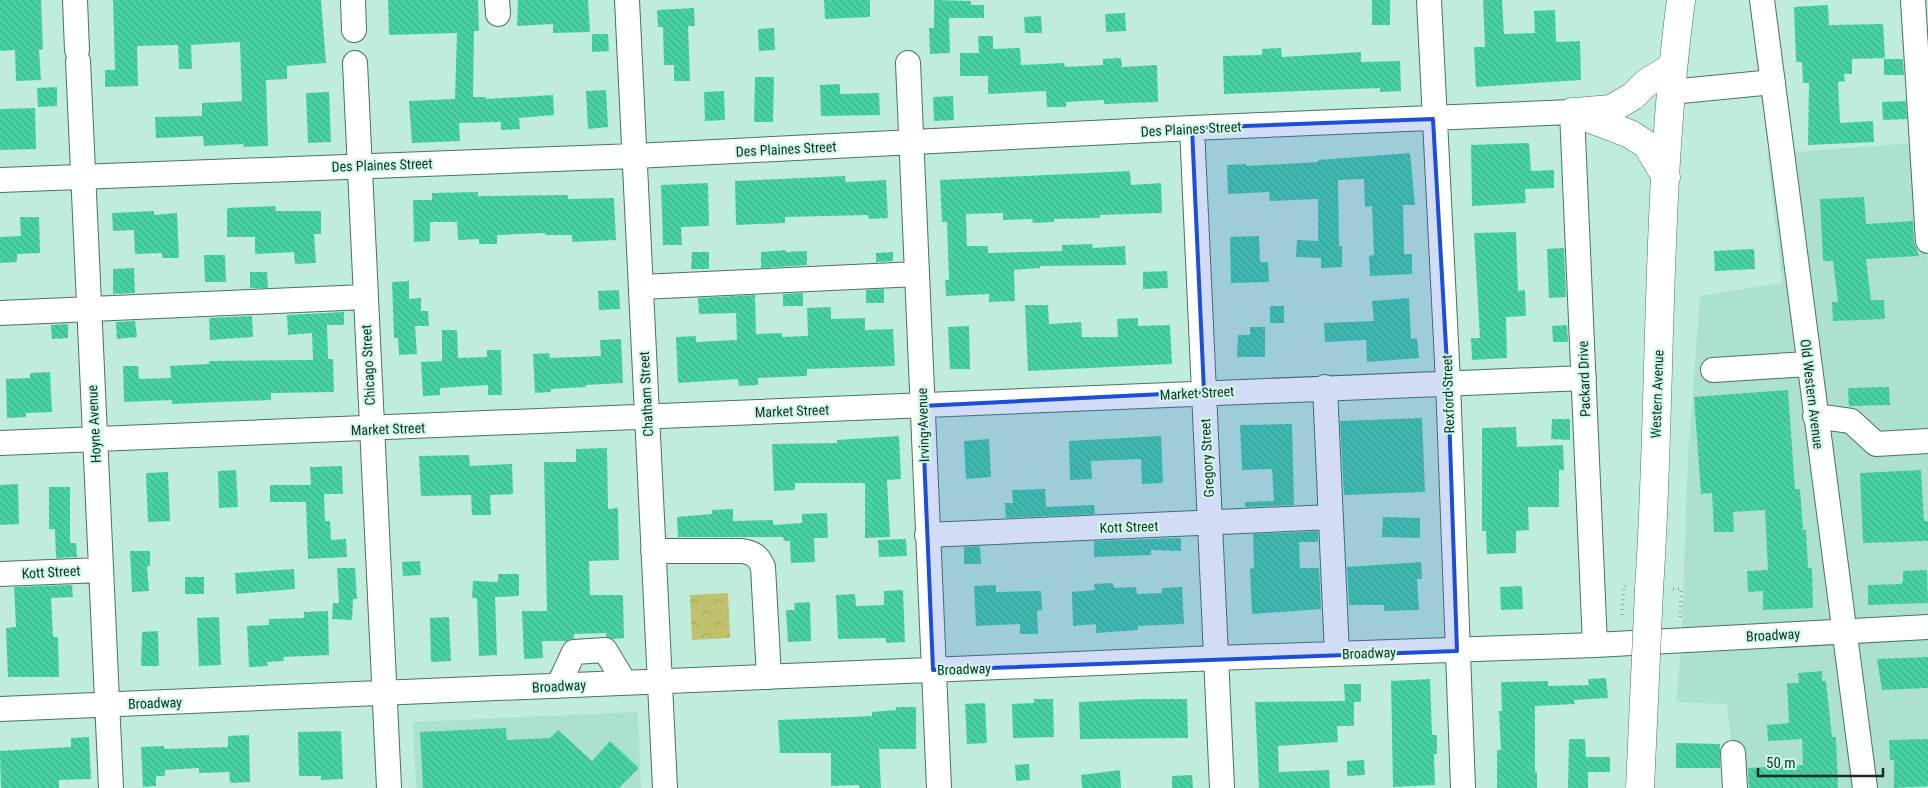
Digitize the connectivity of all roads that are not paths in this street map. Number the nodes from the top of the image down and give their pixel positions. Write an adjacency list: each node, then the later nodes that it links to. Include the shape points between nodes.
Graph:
1 (74, 0): 19 (street, Hoyne Avenue)
2 (353, 0): 8 (street)
3 (628, 0): 17 (street, Chatham Street)
4 (1429, 0): 14 (street, Rexford Street)
5 (1681, 0): 11 (main road, Western Avenue)
6 (1762, 0): 12 (street, Old Western Avenue)
7 (1913, 0): 22 (street)
8 (354, 30)
9 (355, 63): 18 (street, Chicago Street)
10 (908, 63): 16 (street, Irving Avenue)
11 (1672, 79): 12 (street); 13 (main road, via 1646,82 1633,96 1611,109); 20 (main road, Western Avenue)
12 (1773, 82): 28 (street, Old Western Avenue)
13 (1572, 112): 14 (street, Des Plaines Street); 20 (main road, via 1630,134 1647,145); 30 (street, Packard Drive)
14 (1433, 119): 15 (street, Des Plaines Street); 31 (street, Rexford Street)
15 (1192, 128): 16 (street, Des Plaines Street); 33 (street, Gregory Street)
16 (912, 143): 17 (street, Des Plaines Street); 23 (street, Irving Avenue)
17 (635, 156): 18 (street, Des Plaines Street); 24 (street, Chatham Street)
18 (360, 166): 19 (street, Des Plaines Street); 25 (street, Chicago Street)
19 (83, 176): 21 (street, Des Plaines Street); 26 (street, Hoyne Avenue)
20 (1666, 177): 68 (main road, Western Avenue, bridge, via 1651,589)
21 (0, 180)
22 (1928, 241)
23 (917, 274): 24 (street); 34 (street, Irving Avenue)
24 (641, 287): 36 (street, Chatham Street)
25 (365, 297): 26 (street); 37 (street, Chicago Street)
26 (89, 309): 27 (street); 38 (street, Hoyne Avenue)
27 (0, 313)
28 (1808, 364): 29 (street); 35 (street, Old Western Avenue)
29 (1713, 370)
30 (1584, 378): 31 (street, Market Street); 49 (street, Packard Drive)
31 (1448, 382): 32 (street, Market Street); 50 (street, Rexford Street)
32 (1325, 387): 33 (street, Market Street); 41 (street)
33 (1204, 392): 34 (street, Market Street); 42 (street, Gregory Street)
34 (922, 406): 36 (street, Market Street); 43 (street, Irving Avenue)
35 (1815, 416): 39 (street, via 1851,421 1876,444); 48 (street, Old Western Avenue)
36 (647, 418): 37 (street, Market Street); 44 (street, Chatham Street)
37 (371, 430): 38 (street, Market Street); 58 (street, Chicago Street)
38 (95, 438): 40 (street, Market Street); 45 (street, Hoyne Avenue)
39 (1928, 441)
40 (0, 444)
41 (1331, 517): 42 (street, Kott Street); 51 (street)
42 (1210, 524): 43 (street, Kott Street); 52 (street, Gregory Street)
43 (928, 535): 53 (street, Irving Avenue)
44 (653, 551): 54 (street, via 742,551 754,553 759,558 763,567); 55 (street, Chatham Street)
45 (101, 570): 46 (street, Kott Street); 59 (street, Hoyne Avenue)
46 (0, 574)
47 (1928, 627): 48 (street, Broadway)
48 (1844, 631): 49 (street, Broadway); 70 (street, Old Western Avenue)
49 (1595, 645): 50 (street, Broadway)
50 (1456, 651): 51 (street, Broadway); 67 (street, Rexford Street)
51 (1337, 654): 52 (street, Broadway)
52 (1216, 658): 53 (street, Broadway); 66 (street, Gregory Street)
53 (933, 670): 54 (street, Broadway); 65 (street, Irving Avenue)
54 (769, 677): 55 (street, Broadway)
55 (660, 682): 56 (street, Broadway); 64 (street, Chatham Street)
56 (625, 683): 57 (street, Broadway); 57 (street, via 605,650 574,652)
57 (558, 686): 58 (street, Broadway)
58 (385, 694): 59 (street, Broadway); 63 (street, Chicago Street)
59 (107, 705): 60 (street, Broadway); 62 (street, Hoyne Avenue)
60 (0, 709)
61 (1733, 752): 69 (street)
62 (111, 788)
63 (389, 788)
64 (665, 788)
65 (939, 788)
66 (1222, 788)
67 (1463, 788)
68 (1640, 788)
69 (1735, 788)
70 (1865, 788)

